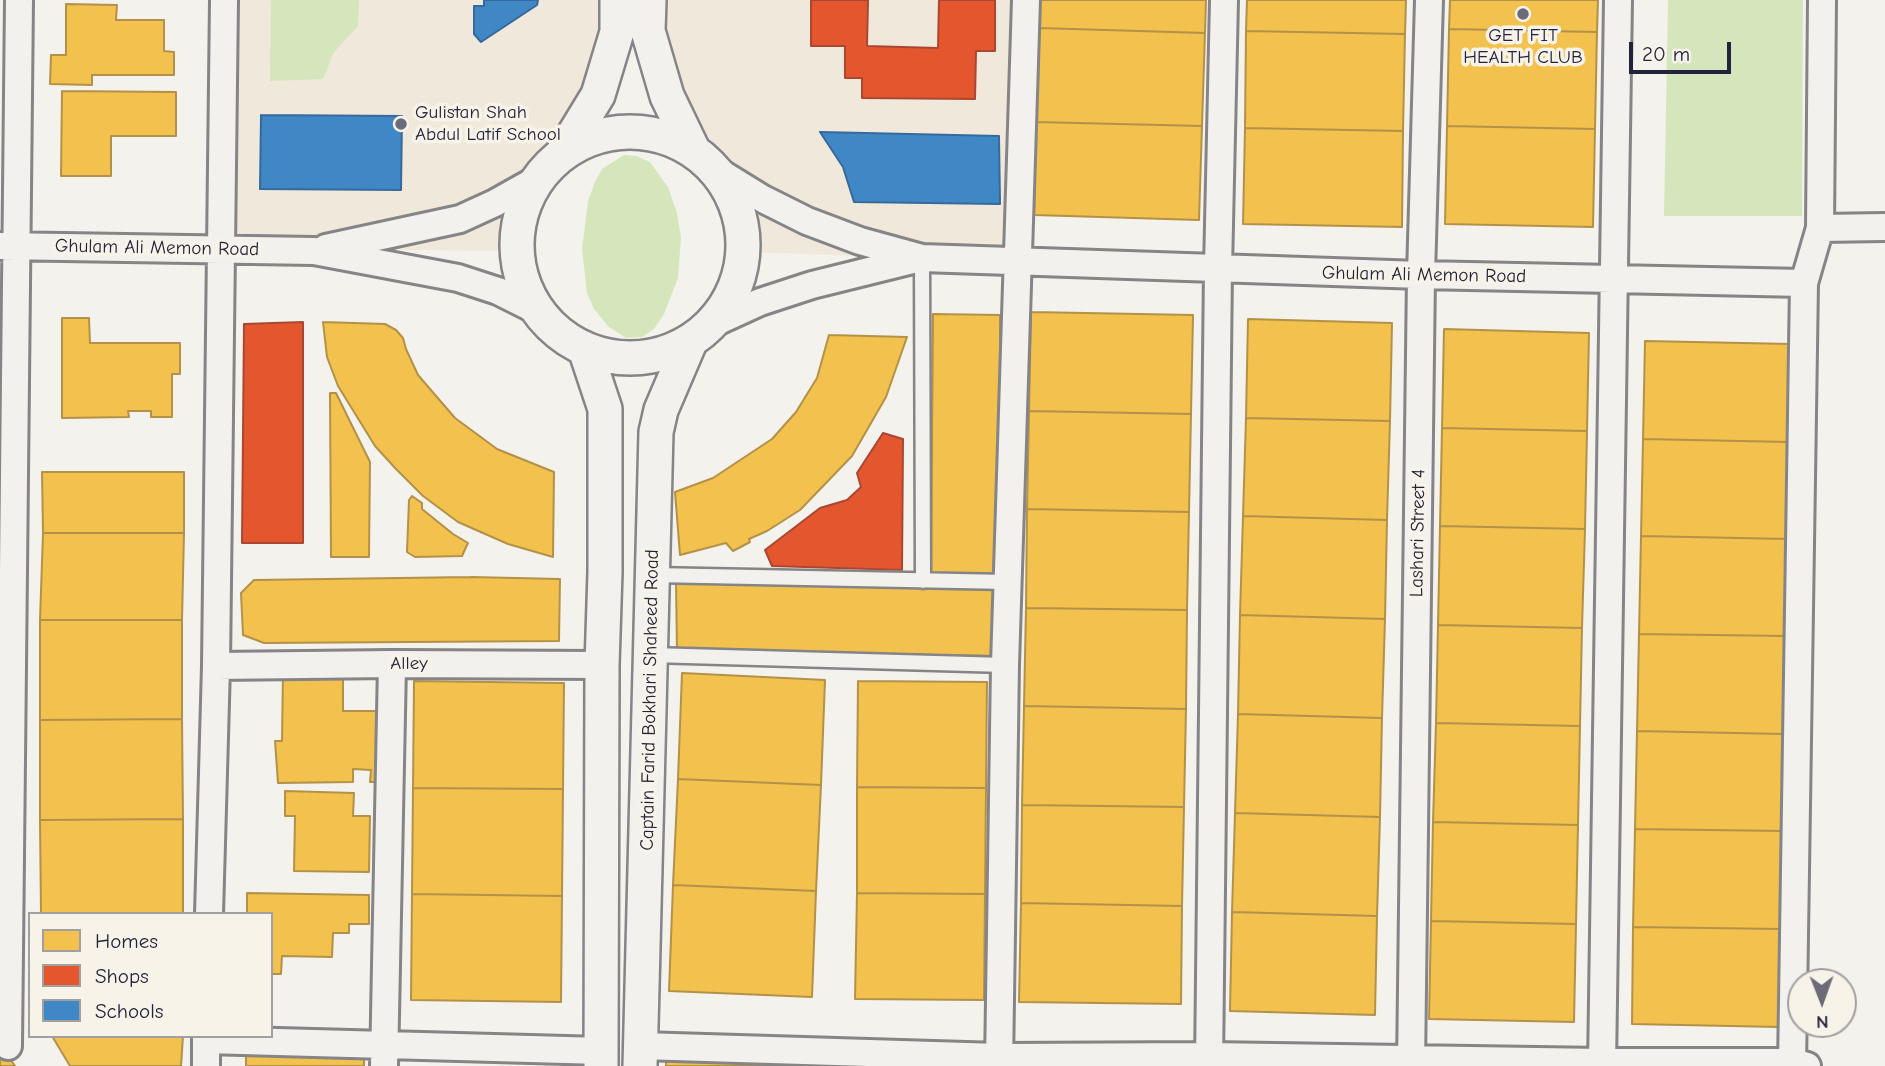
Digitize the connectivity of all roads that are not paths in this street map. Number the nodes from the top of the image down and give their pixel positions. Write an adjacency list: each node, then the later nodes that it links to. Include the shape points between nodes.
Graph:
1 (19, 0): 15 (street)
2 (223, 0): 16 (street)
3 (617, 0): 10 (street, via 617,32 597,95)
4 (649, 0): 11 (street, via 648,31 663,83)
5 (1026, 0): 19 (street)
6 (1224, 0): 20 (street)
7 (1429, 0): 21 (street, Lashari Street 4)
8 (1619, 0): 22 (street)
9 (1822, 0): 13 (street)
10 (562, 154): 11 (street, via 593,138 627,131 662,136); 12 (street)
11 (704, 160): 18 (street, via 807,221); 25 (street, via 733,195 742,223 744,253 728,303)
12 (536, 180): 17 (street, via 460,219); 24 (street, via 520,214 516,251 519,272)
13 (1820, 228): 14 (street); 23 (street)
14 (1885, 228)
15 (8, 246): 16 (street, Ghulam Ali Memon Road); 37 (street)
16 (219, 248): 17 (street, Ghulam Ali Memon Road); 34 (street)
17 (314, 251): 24 (street, via 458,278)
18 (922, 258): 19 (street, Ghulam Ali Memon Road); 25 (street, via 760,302); 28 (lane)
19 (1018, 261): 20 (street, Ghulam Ali Memon Road); 29 (street)
20 (1218, 269): 21 (street, Ghulam Ali Memon Road); 42 (street)
21 (1421, 275): 22 (street, Ghulam Ali Memon Road); 43 (street, Lashari Street 4)
22 (1614, 280): 23 (street, Ghulam Ali Memon Road); 44 (street)
23 (1804, 283): 45 (street)
24 (536, 310): 26 (street, via 566,339)
25 (702, 332): 26 (street, via 657,355 620,358); 27 (street, Captain Farid Bokhari Shaheed Road, via 662,410 656,432)
26 (585, 349): 32 (street, via 605,409)
27 (653, 575): 28 (lane); 30 (street, Captain Farid Bokhari Shaheed Road)
28 (923, 581): 29 (lane)
29 (1008, 582): 33 (street)
30 (650, 655): 33 (lane); 39 (street, Captain Farid Bokhari Shaheed Road)
31 (392, 664): 32 (street, Alley); 34 (street, Alley); 38 (street)
32 (602, 665): 40 (street)
33 (1005, 665): 41 (street)
34 (216, 666): 35 (street)
35 (209, 912)
36 (206, 1047): 38 (street)
37 (10, 1049)
38 (385, 1055): 40 (street)
39 (641, 1056): 41 (street)
40 (602, 1059)
41 (999, 1061): 42 (street)
42 (1209, 1061): 43 (street)
43 (1411, 1062): 44 (street)
44 (1602, 1064): 45 (street)
45 (1797, 1065)

